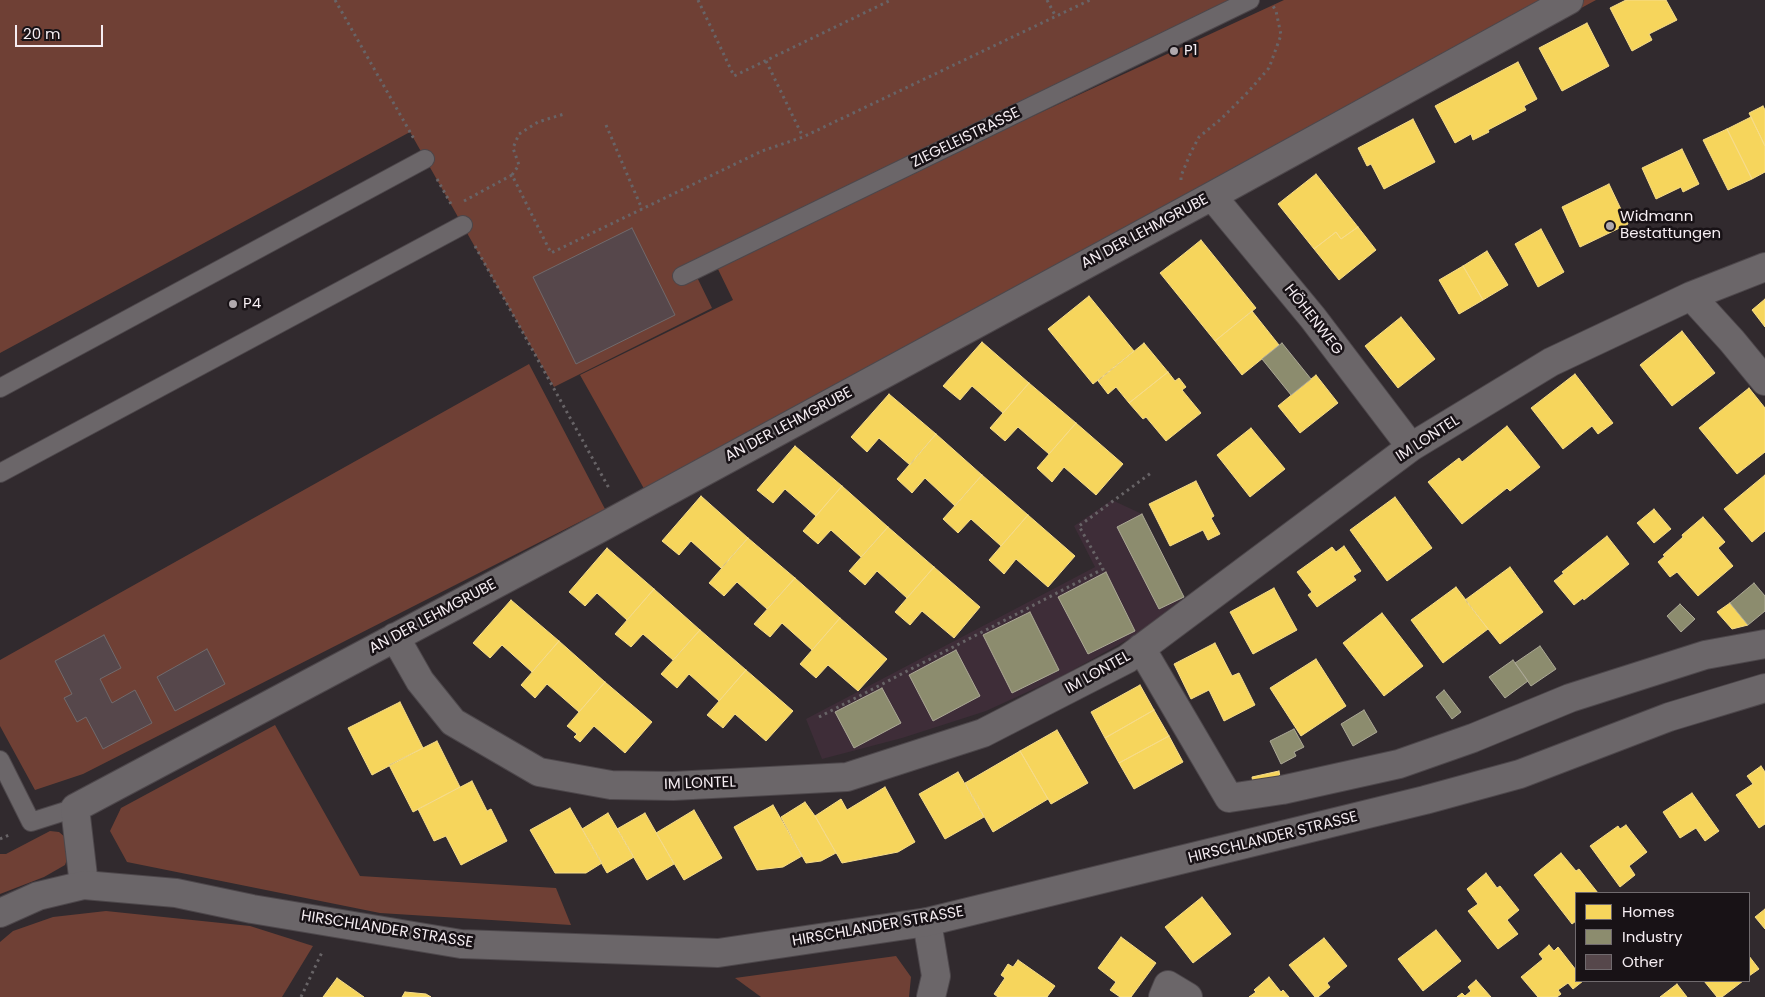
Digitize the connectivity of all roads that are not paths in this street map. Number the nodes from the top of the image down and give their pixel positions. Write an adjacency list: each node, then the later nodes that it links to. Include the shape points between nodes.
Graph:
1 (1250, 0): 7 (lane, ZIEGELEISTRASSE)
2 (1569, 0): 4 (street, AN DER LEHMGRUBE)
3 (425, 158): 10 (lane)
4 (1212, 196): 11 (street, HÖHENWEG, via 1312,318); 13 (street, AN DER LEHMGRUBE)
5 (463, 225): 12 (lane)
6 (1765, 267): 8 (street, IM LONTEL)
7 (682, 276)
8 (1691, 296): 9 (street); 11 (street, IM LONTEL, via 1551,362)
9 (1765, 381)
10 (0, 388)
11 (1411, 447): 15 (street, IM LONTEL)
12 (0, 472)
13 (395, 637): 15 (street, IM LONTEL, via 420,681 453,722 539,772 611,785 673,786 847,777 983,733 1127,659); 18 (street, AN DER LEHMGRUBE)
14 (1765, 644): 15 (street, via 1705,655 1570,698 1399,764 1282,790 1229,798)
15 (1141, 648)
16 (1765, 688): 21 (street, HIRSCHLANDER STRASSE, via 1669,717 1520,774)
17 (0, 760): 18 (lane, via 32,822)
18 (75, 808): 19 (street)
19 (84, 885): 20 (street, HIRSCHLANDER STRASSE, via 38,896); 21 (street, HIRSCHLANDER STRASSE, via 176,894 461,944 718,954)
20 (0, 913)
21 (927, 922): 22 (street, via 936,976)
22 (931, 997)
23 (1163, 997): 24 (street, via 1168,985)
24 (1188, 997)

